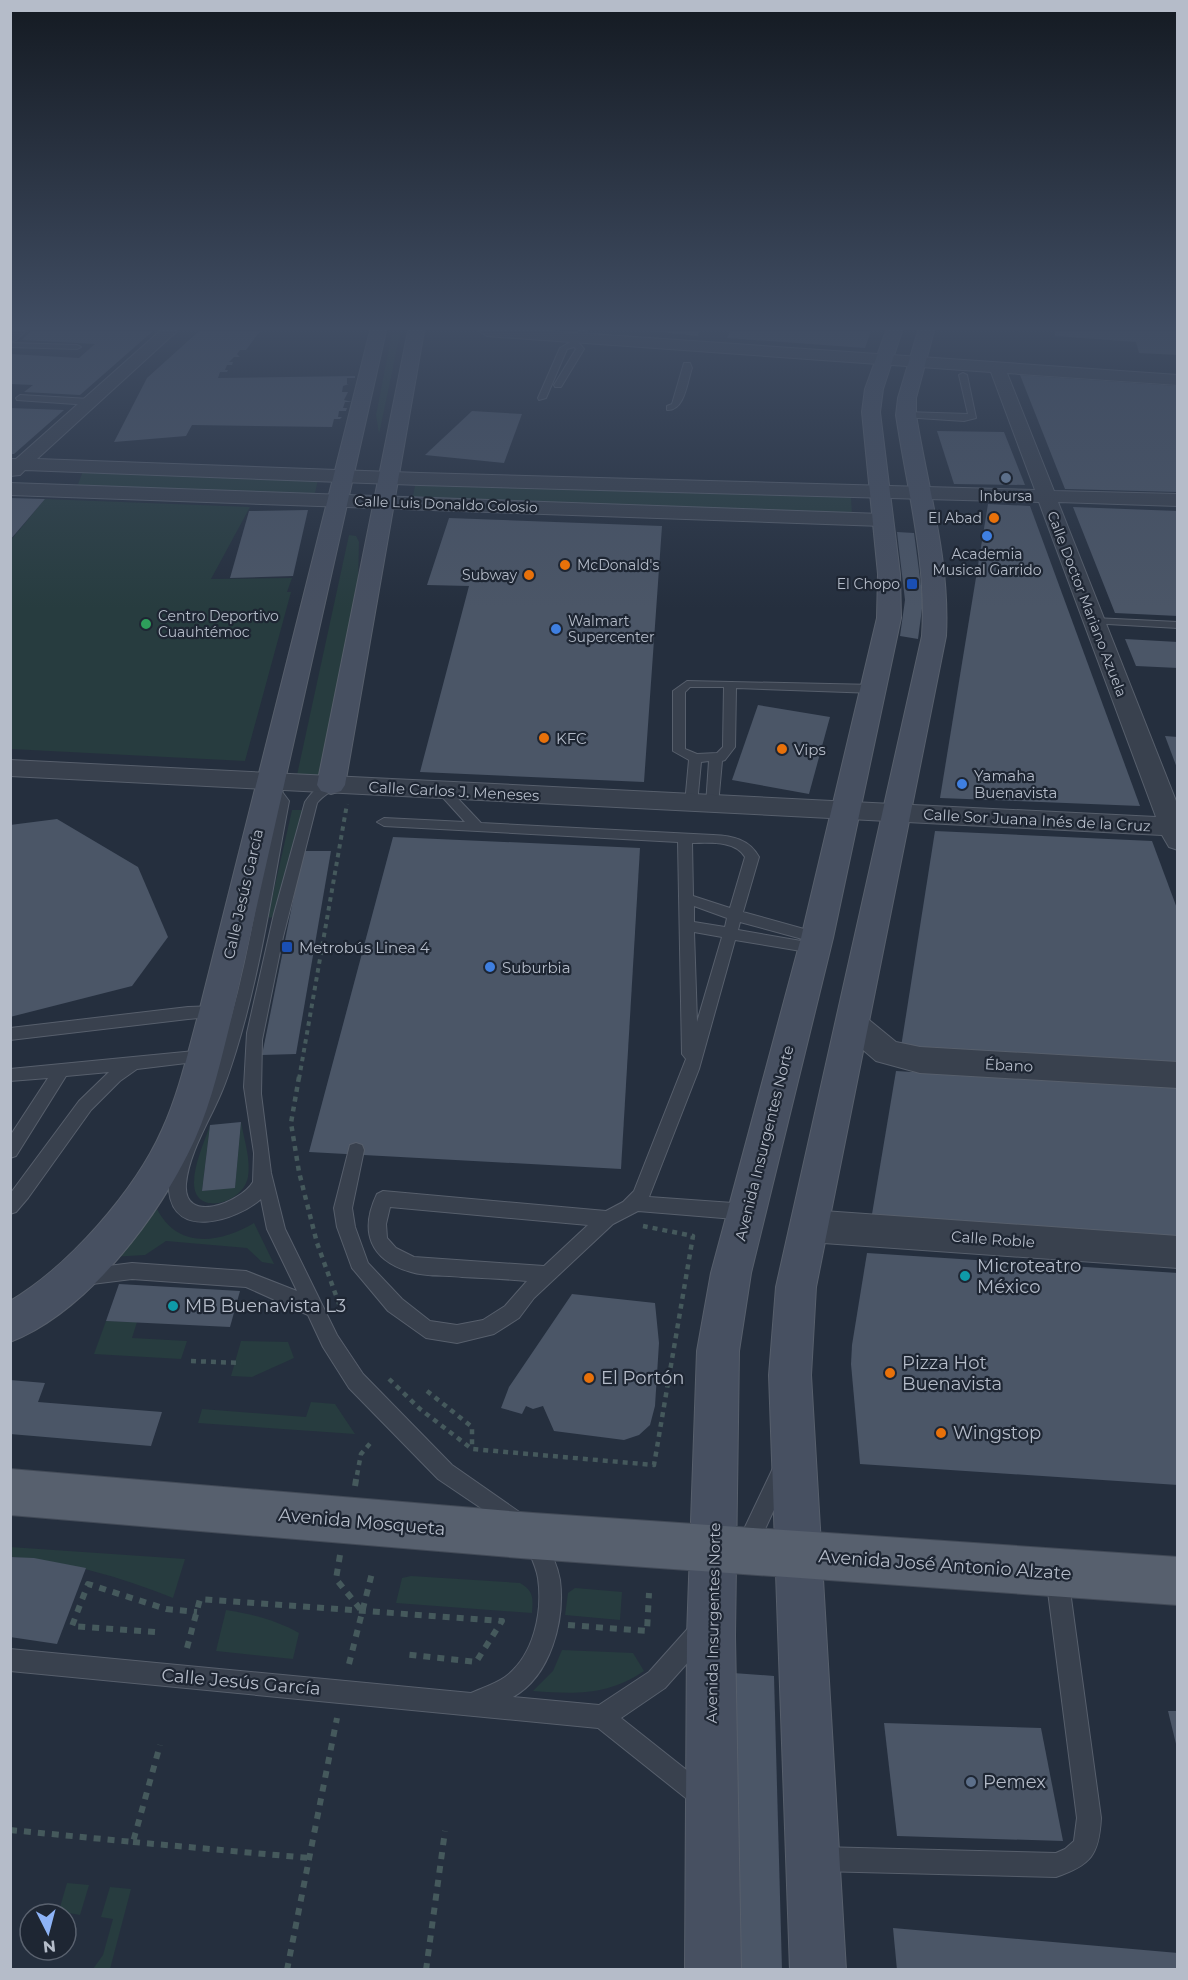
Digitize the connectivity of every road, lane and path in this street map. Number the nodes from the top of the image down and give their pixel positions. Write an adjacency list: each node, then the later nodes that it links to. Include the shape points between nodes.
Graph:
1 (65, 423): 8 (street)
2 (356, 423): 9 (main road, Calle Jesús García)
3 (399, 423): 10 (main road)
4 (872, 423): 13 (main road, Avenida Insurgentes Norte)
5 (907, 423): 14 (main road)
6 (1018, 423): 15 (street, Calle Doctor Mariano Azuela)
7 (72, 467): 8 (street, Calle Luis Donaldo Colosio); 9 (street, Calle Luis Donaldo Colosio); 12 (street, via 55,477 53,488)
8 (13, 468)
9 (343, 477): 10 (street, Calle Luis Donaldo Colosio); 17 (main road, Calle Jesús García)
10 (389, 478): 13 (street, Calle Luis Donaldo Colosio); 18 (main road)
11 (10, 489): 12 (street, Calle Luis Donaldo Colosio)
12 (60, 491): 17 (street, Calle Luis Donaldo Colosio)
13 (880, 492): 14 (street, Calle Luis Donaldo Colosio); 19 (main road, Avenida Insurgentes Norte)
14 (919, 493): 15 (street, Calle Luis Donaldo Colosio); 32 (main road, via 938,603)
15 (1046, 496): 16 (street, Calle Luis Donaldo Colosio); 20 (street, Calle Doctor Mariano Azuela)
16 (1178, 500)
17 (338, 501): 18 (street, Calle Luis Donaldo Colosio); 27 (main road, Calle Jesús García)
18 (385, 502): 19 (street, Calle Luis Donaldo Colosio); 28 (main road)
19 (882, 520): 23 (main road, Avenida Insurgentes Norte, via 891,600)
20 (1094, 621): 21 (lane); 35 (street, Calle Doctor Mariano Azuela)
21 (1178, 625)
22 (730, 684): 23 (lane); 24 (lane, via 694,683 681,687 677,745 679,751); 25 (lane, via 729,747 727,753)
23 (875, 689): 31 (main road, Avenida Insurgentes Norte)
24 (695, 758): 25 (lane); 30 (lane)
25 (716, 758): 30 (lane)
26 (10, 768): 27 (street, Calle Carlos J. Meneses)
27 (269, 782): 28 (street, Calle Carlos J. Meneses); 42 (main road, Calle Jesús García); 53 (lane, via 283,801 236,1028 179,1177 178,1194 185,1207 197,1213 213,1215 233,1210 251,1199 261,1184)
28 (341, 785): 29 (street, Calle Carlos J. Meneses); 53 (lane, via 319,792 311,802 278,922 255,1038 252,1092); 63 (path, via 291,1123 304,1199)
29 (442, 790): 30 (street, Calle Carlos J. Meneses); 34 (lane)
30 (701, 804): 31 (street, Calle Carlos J. Meneses)
31 (844, 812): 32 (street, Calle Carlos J. Meneses); 41 (main road, Avenida Insurgentes Norte)
32 (897, 813): 35 (street, Calle Sor Juana Inés de la Cruz); 43 (main road)
33 (384, 822): 34 (lane)
34 (477, 827): 36 (lane)
35 (1176, 831)
36 (685, 838): 37 (lane); 38 (lane, via 734,842 750,851 752,857)
37 (687, 899): 38 (lane); 39 (lane)
38 (736, 917): 40 (lane); 41 (lane)
39 (687, 926): 40 (lane); 47 (lane)
40 (731, 933): 41 (lane); 47 (lane)
41 (815, 943): 56 (main road, Avenida Insurgentes Norte)
42 (216, 1012): 44 (lane); 45 (main road, Calle Jesús García)
43 (852, 1023): 50 (street, Ébano, via 887,1052 920,1060); 58 (main road)
44 (10, 1034)
45 (205, 1056): 46 (lane); 61 (main road, Calle Jesús García, via 177,1138 153,1180 127,1218)
46 (133, 1063): 48 (lane); 55 (lane, via 98,1091 63,1134 29,1187)
47 (691, 1069): 54 (lane)
48 (61, 1070): 49 (lane); 52 (lane)
49 (10, 1075)
50 (1178, 1075)
51 (356, 1150): 60 (lane, via 343,1208 361,1268 395,1305 426,1329 457,1334 487,1328 512,1312)
52 (10, 1151)
53 (263, 1170): 62 (lane, via 276,1229)
54 (635, 1203): 56 (lane); 57 (lane)
55 (10, 1207)
56 (747, 1212): 73 (main road, Avenida Insurgentes Norte, via 731,1273 718,1351)
57 (607, 1219): 60 (lane); 60 (lane, via 383,1199 374,1230 381,1247 396,1259 413,1265); 70 (path, via 693,1236 654,1465)
58 (809, 1226): 59 (street, Calle Roble); 69 (main road, via 792,1327)
59 (1178, 1252)
60 (547, 1274)
61 (73, 1279): 62 (lane, via 132,1271 246,1279); 64 (main road, Calle Jesús García)
62 (314, 1310): 72 (lane, via 356,1381 393,1422 445,1472 509,1514)
63 (344, 1318)
64 (10, 1323)
65 (191, 1361): 66 (path)
66 (241, 1363)
67 (386, 1377): 70 (path)
68 (427, 1391): 70 (path, via 472,1427)
69 (794, 1439): 73 (lane); 74 (main road)
70 (472, 1449)
71 (10, 1492): 72 (main road, Avenida Mosqueta)
72 (533, 1536): 73 (main road, Avenida Mosqueta); 88 (lane, via 550,1585 543,1642 531,1668 513,1684)
73 (729, 1550): 74 (main road, Avenida José Antonio Alzate); 81 (main road, Avenida Insurgentes Norte)
74 (799, 1555): 76 (main road, Avenida José Antonio Alzate); 97 (main road)
75 (372, 1573): 79 (path)
76 (1057, 1573): 77 (main road, Avenida José Antonio Alzate); 97 (lane, via 1089,1818 1087,1842 1076,1859 1056,1865)
77 (1178, 1581)
78 (649, 1593): 82 (path, via 647,1631)
79 (362, 1611): 80 (path, via 200,1599); 85 (path, via 502,1621 476,1662); 87 (path)
80 (197, 1612): 83 (path, via 165,1609 88,1584 72,1626); 84 (path)
81 (712, 1613): 89 (lane, via 698,1635 657,1680); 92 (main road, Avenida Insurgentes Norte)
82 (564, 1625)
83 (154, 1632)
84 (187, 1648)
85 (403, 1654)
86 (10, 1660): 88 (lane, Calle Jesús García)
87 (349, 1664)
88 (472, 1704): 89 (lane, Calle Jesús García)
89 (603, 1717): 92 (lane)
90 (338, 1718): 96 (path)
91 (160, 1745): 95 (path)
92 (712, 1804): 100 (main road, Avenida Insurgentes Norte)
93 (10, 1830): 95 (path)
94 (445, 1831): 99 (path)
95 (134, 1842): 96 (path)
96 (309, 1858): 98 (path)
97 (813, 1859): 101 (main road)
98 (287, 1970)
99 (426, 1970)
100 (713, 1970)
101 (818, 1970)

